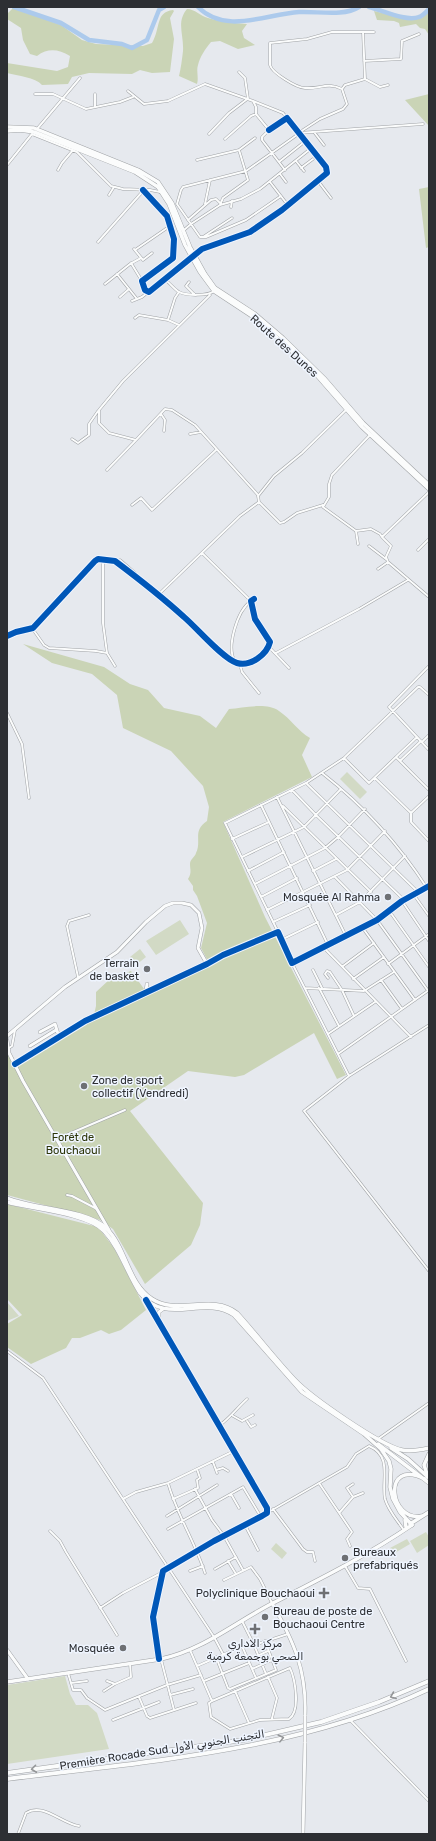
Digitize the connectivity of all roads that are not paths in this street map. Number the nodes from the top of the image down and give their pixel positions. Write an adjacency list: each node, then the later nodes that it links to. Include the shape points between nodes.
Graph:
1 (363, 32): 2 (street); 4 (street); 9 (street, via 332,32 307,39 270,43 270,65 278,74 302,88 333,85)
2 (374, 32)
3 (419, 34): 4 (street, via 402,41 401,59)
4 (364, 61): 7 (street)
5 (239, 72): 15 (street, via 245,78)
6 (80, 78): 13 (street, via 74,88)
7 (365, 79): 8 (street, via 380,87); 9 (street, via 346,85)
8 (388, 85)
9 (342, 89): 27 (street, via 347,104 344,109 320,119)
10 (128, 92): 14 (street)
11 (35, 94): 13 (street, via 54,94)
12 (95, 94): 17 (street)
13 (63, 97): 17 (street, via 86,109); 22 (street)
14 (133, 97): 15 (street, via 144,104 168,101 205,84); 17 (street)
15 (247, 100): 16 (street); 26 (street, via 229,113)
16 (253, 101): 18 (street); 19 (street, via 282,113)
17 (95, 107)
18 (256, 114): 23 (street); 29 (street)
19 (287, 118): 23 (street); 27 (street)
20 (423, 124): 25 (street)
21 (7, 128): 22 (main road, Route des Dunes, via 27,127)
22 (37, 130): 62 (main road, Route des Dunes, via 151,177 163,188)
23 (269, 130): 35 (street, via 261,138)
24 (7, 131): 53 (main road, Route des Dunes, via 34,132 109,162 146,178)
25 (314, 132): 27 (street); 31 (street)
26 (209, 134)
27 (298, 134): 35 (street); 48 (street, via 327,168 327,173)
28 (255, 138): 33 (street)
29 (225, 139)
30 (303, 143): 39 (street)
31 (324, 145)
32 (73, 150): 40 (street, via 32,134); 42 (street); 51 (street, via 104,181)
33 (239, 150): 37 (street); 44 (street)
34 (309, 150): 38 (street)
35 (272, 153): 39 (street); 44 (street)
36 (313, 159): 41 (street)
37 (196, 160)
38 (296, 160): 41 (street); 43 (street)
39 (279, 162): 43 (street)
40 (7, 165)
41 (301, 168): 45 (street)
42 (58, 170)
43 (284, 170): 46 (street)
44 (246, 171): 47 (street); 58 (street, via 247,182 223,198)
45 (304, 171)
46 (280, 174): 49 (street); 50 (street)
47 (210, 180): 60 (street); 62 (street, via 182,188)
48 (318, 181): 56 (street); 59 (street)
49 (270, 182): 55 (street); 57 (street)
50 (286, 182)
51 (114, 187): 52 (street); 54 (street)
52 (143, 190): 53 (street); 66 (street, via 162,209); 71 (street)
53 (164, 194): 62 (main road, Route des Dunes)
54 (109, 195)
55 (281, 196): 59 (street); 69 (street, via 246,220)
56 (331, 198)
57 (232, 201): 58 (street); 61 (street)
58 (220, 204): 60 (street, via 218,200 213,199); 65 (street)
59 (287, 204): 75 (street, via 250,232 207,247)
60 (205, 205): 64 (street)
61 (231, 207)
62 (177, 212): 64 (street); 75 (main road, Route des Dunes); 75 (main road, Route des Dunes, via 185,245)
63 (232, 218): 69 (street)
64 (188, 220): 65 (street)
65 (191, 224): 67 (street); 69 (street)
66 (170, 226): 70 (street); 76 (street, via 135,249)
67 (184, 230)
68 (178, 236): 70 (street)
69 (202, 237)
70 (174, 239): 72 (street)
71 (98, 242)
72 (174, 246): 73 (street); 80 (street, via 172,259)
73 (170, 250)
74 (152, 253): 76 (street, via 144,260)
75 (193, 256): 79 (street); 84 (main road, Route des Dunes); 106 (main road, Route des Dunes, via 215,288 255,314 282,338 324,378 363,423)
76 (140, 258): 77 (street)
77 (131, 263): 78 (street); 80 (street)
78 (117, 274): 82 (street); 83 (street)
79 (164, 279): 85 (street); 86 (street)
80 (142, 281): 85 (street)
81 (189, 282): 87 (street, via 186,286)
82 (105, 284)
83 (129, 289): 89 (street); 90 (street)
84 (214, 291): 88 (street); 95 (main road, Route des Dunes, via 258,320 314,372)
85 (148, 292): 90 (street)
86 (179, 292): 87 (street); 93 (street)
87 (195, 294): 88 (street)
88 (210, 295): 94 (street)
89 (120, 297)
90 (137, 298): 91 (street)
91 (132, 301)
92 (135, 318): 93 (street, via 140,315)
93 (168, 320): 94 (street)
94 (179, 325): 96 (street)
95 (347, 409): 101 (main road, Route des Dunes); 108 (street, via 274,476)
96 (99, 410): 102 (street, via 89,424 89,435 78,443); 103 (street, via 99,423 109,433)
97 (161, 414): 98 (street); 99 (street, via 165,410 172,410); 103 (street)
98 (164, 432)
99 (201, 432): 100 (street); 104 (street)
100 (190, 434)
101 (370, 434): 107 (main road, Route des Dunes); 111 (street, via 332,475 329,496)
102 (72, 439)
103 (136, 440): 105 (street)
104 (216, 450): 108 (street); 110 (street, via 152,510 141,498)
105 (108, 470)
106 (429, 485)
107 (429, 491): 113 (street)
108 (258, 495): 109 (street)
109 (259, 502): 111 (street, via 280,523 297,513); 118 (street)
110 (132, 505)
111 (323, 505): 112 (street)
112 (356, 531): 113 (street, via 375,530); 115 (street)
113 (382, 537): 119 (street, via 391,546)
114 (429, 540): 117 (street)
115 (358, 544)
116 (369, 546): 119 (street)
117 (418, 550)
118 (202, 553): 125 (street); 127 (street)
119 (386, 559): 122 (street); 124 (street)
120 (120, 560): 123 (street, via 135,573)
121 (102, 561): 123 (street, via 115,561); 128 (street, via 95,561); 131 (street)
122 (378, 569)
123 (136, 577): 125 (street)
124 (408, 580): 126 (street); 132 (street)
125 (158, 594): 133 (street)
126 (429, 596)
127 (252, 600): 130 (street, via 255,619 269,638); 133 (street, via 244,607 233,633 232,654)
128 (32, 628): 129 (street); 131 (street, via 49,648)
129 (7, 636)
130 (269, 646): 132 (street); 134 (street, via 256,660)
131 (106, 653): 135 (street)
132 (276, 653): 137 (street)
133 (236, 663): 134 (street)
134 (240, 664): 138 (street, via 242,672)
135 (115, 666)
136 (429, 666): 140 (street, via 389,704)
137 (289, 668)
138 (259, 693)
139 (429, 695): 140 (street, via 418,687)
140 (392, 711): 143 (street); 147 (street)
141 (7, 713): 157 (street, via 22,744)
142 (429, 735): 144 (street)
143 (417, 737): 144 (street); 146 (street)
144 (422, 742): 145 (street); 148 (street)
145 (429, 750)
146 (396, 757): 148 (street); 150 (street)
147 (344, 758): 149 (street); 150 (street, via 368,782)
148 (400, 761): 154 (street)
149 (322, 773): 151 (street); 152 (street)
150 (375, 778): 162 (street)
151 (306, 782): 153 (street); 158 (street)
152 (342, 789): 158 (street); 161 (street)
153 (292, 790): 156 (street); 163 (street)
154 (429, 790)
155 (429, 796): 162 (street)
156 (277, 797): 159 (street); 160 (street)
157 (29, 798)
158 (327, 803): 163 (street); 165 (street)
159 (281, 804): 166 (street); 167 (street)
160 (261, 805): 164 (street); 170 (street, via 226,821)
161 (364, 809): 165 (street); 168 (street)
162 (411, 813): 172 (street, via 411,822)
163 (316, 815): 166 (street); 169 (street)
164 (269, 822): 170 (street); 171 (street)
165 (349, 825): 169 (street); 173 (street)
166 (304, 827): 167 (street); 174 (street)
167 (295, 831): 171 (street); 176 (street)
168 (386, 831): 173 (street); 177 (street)
169 (338, 837): 174 (street); 180 (street)
170 (232, 839): 178 (street)
171 (277, 840): 175 (street); 178 (street)
172 (429, 841)
173 (372, 846): 180 (street); 182 (street)
174 (325, 848): 176 (street); 179 (street)
175 (284, 852): 181 (street); 185 (street)
176 (307, 856): 181 (street); 183 (street)
177 (405, 856): 182 (street); 191 (street)
178 (242, 858): 185 (street)
179 (336, 859): 183 (street); 184 (street)
180 (360, 859): 184 (street); 188 (street)
181 (290, 865): 187 (street); 189 (street)
182 (394, 868): 188 (street); 194 (street)
183 (313, 870): 190 (street)
184 (347, 870): 186 (street); 193 (street)
185 (248, 871): 189 (street)
186 (335, 877): 190 (street); 198 (street)
187 (296, 878): 192 (street); 196 (street)
188 (382, 879): 193 (street); 197 (street)
189 (255, 884): 196 (street)
190 (320, 884): 192 (street); 203 (street)
191 (428, 887): 194 (street)
192 (303, 892): 199 (street); 200 (street)
193 (371, 892): 198 (street)
194 (418, 892): 195 (street)
195 (414, 895): 197 (street); 204 (street)
196 (261, 897): 200 (street)
197 (403, 901): 201 (street); 212 (street)
198 (360, 902): 203 (street); 205 (street)
199 (310, 905): 206 (street); 207 (street)
200 (267, 910): 206 (street)
201 (390, 912): 205 (street); 217 (street)
202 (89, 915): 228 (street, via 69,921 67,926)
203 (336, 915): 211 (street)
204 (429, 916)
205 (377, 920): 208 (street); 219 (street)
206 (273, 922): 209 (street)
207 (318, 922): 213 (street); 216 (street)
208 (362, 927): 211 (street); 215 (street)
209 (278, 932): 213 (street); 222 (street)
210 (429, 934): 212 (street)
211 (346, 936): 216 (street)
212 (426, 936): 214 (street); 217 (street)
213 (282, 940): 221 (street)
214 (429, 941)
215 (374, 943): 220 (street); 224 (street)
216 (328, 944): 218 (street)
217 (414, 945): 219 (street); 225 (street)
218 (324, 947): 221 (street); 224 (street)
219 (402, 954): 223 (street); 237 (street)
220 (384, 957): 223 (street); 230 (street)
221 (292, 963): 233 (street)
222 (207, 964): 228 (street, via 198,948 202,928 199,913 191,905 173,903 165,906 146,922 116,952); 238 (street)
223 (388, 964): 227 (street)
224 (343, 966): 230 (street)
225 (429, 967)
226 (313, 970): 234 (street)
227 (394, 972): 231 (street); 239 (street)
228 (78, 978): 246 (street)
229 (328, 978): 235 (street, via 325,974 327,971)
230 (354, 979): 236 (street)
231 (381, 980): 236 (street); 241 (street)
232 (147, 984): 238 (street)
233 (305, 988): 234 (street); 249 (street)
234 (321, 988): 235 (street); 245 (street)
235 (342, 990): 236 (street); 242 (street)
236 (364, 991): 240 (street)
237 (429, 991): 239 (street)
238 (146, 992): 251 (street, via 85,1021)
239 (415, 1000): 241 (street)
240 (375, 1002): 242 (street); 243 (street)
241 (402, 1009): 243 (street)
242 (354, 1016): 245 (street)
243 (391, 1018): 252 (street); 256 (street)
244 (429, 1025): 252 (street)
245 (339, 1026): 249 (street)
246 (15, 1029): 250 (street); 255 (street, via 12,1046)
247 (56, 1030): 248 (street, via 55,1024); 251 (street); 254 (street)
248 (40, 1032)
249 (328, 1034): 256 (street)
250 (7, 1036)
251 (59, 1037): 257 (street)
252 (411, 1037): 258 (street)
253 (7, 1040): 255 (street)
254 (30, 1046)
255 (9, 1048): 257 (street)
256 (338, 1054): 258 (street)
257 (14, 1064): 260 (street)
258 (349, 1076): 266 (street, via 304,1111)
259 (125, 1110): 260 (street)
260 (57, 1138): 264 (street)
261 (66, 1195): 264 (street)
262 (7, 1198): 265 (main road, via 93,1220)
263 (7, 1202): 267 (main road, via 67,1215 100,1227)
264 (98, 1210): 265 (street)
265 (112, 1234): 279 (main road, via 137,1281 152,1299 170,1305 215,1304 232,1309 303,1388)
266 (429, 1271)
267 (146, 1300): 268 (main road); 269 (street)
268 (163, 1309): 269 (street, via 158,1315); 278 (main road, via 214,1308 230,1312 240,1320 302,1392)
269 (161, 1325): 277 (street)
270 (7, 1351): 298 (street, via 43,1378)
271 (247, 1399): 273 (street, via 238,1406)
272 (429, 1404): 280 (street)
273 (232, 1416): 275 (street); 277 (street)
274 (253, 1416): 275 (street)
275 (247, 1421): 276 (street, via 251,1427)
276 (255, 1425)
277 (220, 1426): 282 (street)
278 (364, 1434): 287 (main road); 314 (main road, via 381,1449 389,1461 391,1494)
279 (370, 1435): 280 (main road); 287 (main road, via 408,1459)
280 (378, 1439): 281 (main road, via 404,1450)
281 (429, 1448)
282 (234, 1451): 284 (street); 302 (street)
283 (429, 1454): 287 (main road, via 424,1465)
284 (213, 1462): 285 (street); 286 (street, via 216,1472 224,1468)
285 (197, 1469): 288 (street); 293 (street, via 200,1478 197,1480 198,1488)
286 (228, 1471)
287 (428, 1478): 290 (main road); 308 (main road, via 408,1474 396,1482 394,1493)
288 (168, 1483): 298 (street, via 136,1492); 299 (street)
289 (319, 1483): 304 (street); 306 (street); 314 (street, via 347,1466 360,1450 372,1447 385,1466 386,1501)
290 (429, 1483)
291 (352, 1484): 297 (street, via 347,1488)
292 (216, 1485): 296 (street)
293 (195, 1489): 296 (street); 299 (street)
294 (363, 1493): 297 (street)
295 (231, 1494): 300 (street); 301 (street); 311 (street, via 243,1487)
296 (199, 1496): 300 (street); 303 (street)
297 (353, 1497): 306 (street)
298 (123, 1499): 327 (street)
299 (173, 1499): 303 (street)
300 (206, 1508): 312 (street); 317 (street)
301 (239, 1508)
302 (267, 1508): 304 (street); 305 (street)
303 (177, 1509): 309 (street); 312 (street)
304 (273, 1510): 305 (street); 324 (street, via 303,1549 313,1552)
305 (267, 1513): 311 (street)
306 (340, 1513): 318 (street, via 352,1532 347,1539)
307 (429, 1513): 310 (main road); 314 (main road)
308 (405, 1514): 310 (main road, via 413,1517); 314 (main road)
309 (166, 1516)
310 (422, 1516): 314 (main road)
311 (261, 1517): 313 (street)
312 (183, 1520): 315 (street); 321 (street)
313 (245, 1525): 317 (street); 319 (street)
314 (408, 1526): 320 (main road); 320 (main road)
315 (168, 1529)
316 (50, 1531): 336 (street, via 64,1547)
317 (224, 1536): 321 (street); 322 (street)
318 (350, 1546)
319 (258, 1550)
320 (372, 1550): 326 (main road)
321 (196, 1551): 325 (street); 327 (street)
322 (236, 1557): 323 (street); 329 (street)
323 (228, 1561): 328 (street); 333 (street)
324 (315, 1561)
325 (203, 1566): 330 (street); 332 (street)
326 (345, 1566): 335 (main road); 354 (street, via 358,1588 370,1589)
327 (168, 1568): 331 (street); 340 (street)
328 (215, 1569)
329 (243, 1570): 333 (street); 335 (street, via 251,1567)
330 (190, 1571)
331 (164, 1572): 336 (street); 351 (street, via 153,1617)
332 (206, 1573)
333 (236, 1574): 334 (street)
334 (224, 1580)
335 (272, 1603): 337 (main road); 338 (street)
336 (100, 1608): 339 (street)
337 (242, 1621): 340 (main road); 342 (street)
338 (289, 1633): 341 (street); 394 (street, bridge, via 302,1668 306,1698)
339 (117, 1635)
340 (214, 1637): 346 (main road); 348 (street)
341 (265, 1641): 343 (street); 347 (street)
342 (252, 1642): 343 (street); 344 (street)
343 (254, 1645): 349 (street)
344 (242, 1646): 348 (street); 353 (street)
345 (7, 1650): 365 (street)
346 (190, 1650): 351 (main road); 357 (street)
347 (269, 1651): 349 (street); 352 (street)
348 (223, 1654): 350 (street)
349 (258, 1655): 353 (street); 356 (street)
350 (216, 1657): 357 (street); 360 (street)
351 (160, 1659): 355 (main road); 373 (street)
352 (272, 1660): 356 (street); 361 (street, via 276,1670)
353 (248, 1661): 358 (street); 360 (street)
354 (406, 1661)
355 (130, 1663): 359 (main road); 372 (street, via 131,1677)
356 (262, 1665): 358 (street); 361 (street)
357 (197, 1666): 362 (street)
358 (252, 1669): 364 (street)
359 (68, 1672): 365 (main road); 371 (street)
360 (222, 1674): 364 (street, via 229,1689); 368 (street)
361 (266, 1674): 364 (street)
362 (201, 1675): 368 (street); 373 (street)
363 (268, 1677): 377 (street); 385 (street, via 277,1698); 385 (street, via 290,1668 295,1683 295,1709 292,1717)
364 (256, 1678)
365 (28, 1679): 370 (main road)
366 (87, 1681): 371 (street)
367 (107, 1681): 372 (street)
368 (204, 1681): 380 (street)
369 (429, 1681): 389 (highway, Première Rocade Sud التجنب الجنوبي الأول, one-way to 389, via 321,1722 249,1739)
370 (7, 1682)
371 (71, 1683): 379 (street, via 73,1690 81,1690 87,1698 105,1710)
372 (115, 1684): 376 (street)
373 (167, 1685): 378 (street); 379 (street)
374 (193, 1689): 378 (street)
375 (429, 1689): 387 (highway, Première Rocade Sud التجنب الجنوبي الأول)
376 (104, 1691)
377 (235, 1691): 380 (street); 388 (street)
378 (170, 1695): 384 (street)
379 (140, 1697): 383 (street)
380 (212, 1701): 388 (street, via 209,1703 210,1713 214,1720 230,1728)
381 (159, 1702): 383 (street)
382 (196, 1703): 384 (street)
383 (143, 1707): 384 (street, via 150,1718); 386 (street)
384 (174, 1710)
385 (272, 1718): 388 (street)
386 (113, 1720)
387 (349, 1720): 390 (highway, Première Rocade Sud التجنب الجنوبي الأول, one-way to 387, via 252,1745); 391 (street)
388 (249, 1723)
389 (7, 1773)
390 (7, 1779)
391 (429, 1801)
392 (79, 1826): 393 (street, via 73,1826 44,1812 29,1811)
393 (18, 1834)
394 (303, 1834)

